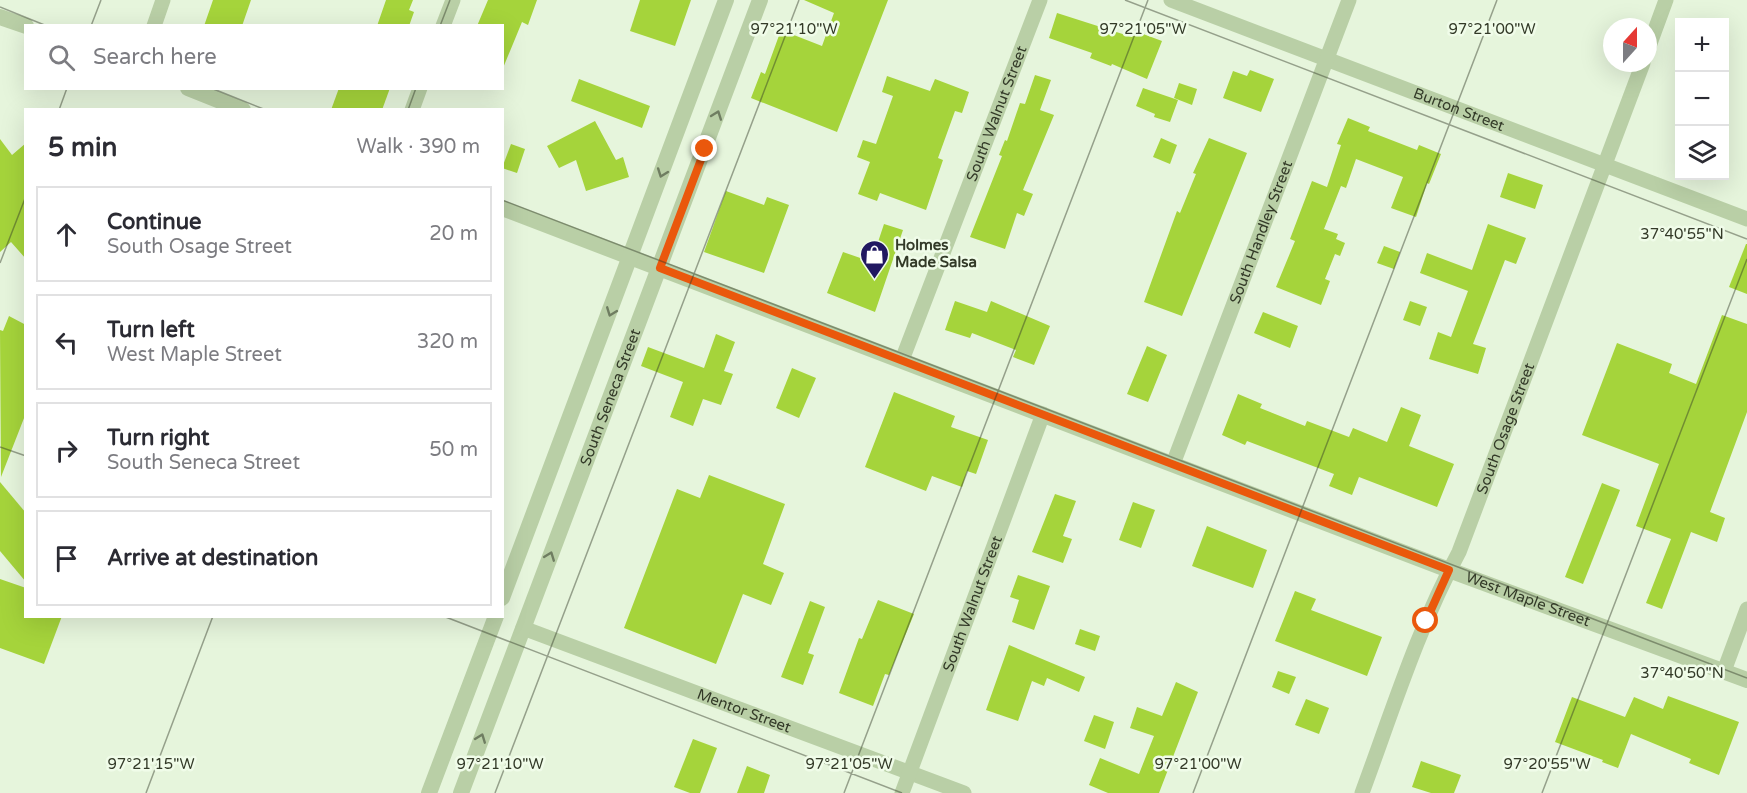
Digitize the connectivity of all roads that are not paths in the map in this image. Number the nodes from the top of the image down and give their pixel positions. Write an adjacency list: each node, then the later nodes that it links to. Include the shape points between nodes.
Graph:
1 (163, 0): 10 (street)
2 (453, 0): 11 (street)
3 (726, 0): 23 (street, South Seneca Street, one-way to 23)
4 (760, 0): 24 (street, South Seneca Street, one-way to 4)
5 (1040, 0): 25 (street, South Walnut Street)
6 (1171, 0): 14 (street, Burton Street)
7 (1349, 0): 14 (street, South Handley Street)
8 (1666, 0): 12 (street)
9 (0, 17): 13 (street)
10 (155, 24)
11 (444, 24)
12 (1657, 24)
13 (24, 26)
14 (1327, 60): 20 (street, Burton Street); 27 (street, South Handley Street)
15 (1640, 72): 20 (street, South Osage Street)
16 (193, 90): 18 (street)
17 (419, 90): 19 (street)
18 (238, 108)
19 (413, 108)
20 (1605, 165): 22 (street, Burton Street); 28 (street, South Osage Street, via 1462,546)
21 (504, 209): 23 (street, West Maple Street)
22 (1747, 219)
23 (631, 257): 24 (street, West Maple Street); 29 (street, South Seneca Street, one-way to 29)
24 (660, 268): 25 (street, West Maple Street); 32 (street, South Seneca Street, one-way to 24)
25 (902, 360): 26 (street, West Maple Street)
26 (1043, 414): 27 (street, West Maple Street); 35 (street, South Walnut Street)
27 (1173, 464): 28 (street, West Maple Street)
28 (1449, 570): 33 (street, West Maple Street); 40 (street, South Osage Street)
29 (504, 593)
30 (1747, 609): 33 (street)
31 (495, 618): 36 (street)
32 (523, 628): 35 (street, Mentor Street); 37 (street, South Seneca Street, one-way to 32)
33 (1724, 671): 34 (street, West Maple Street)
34 (1747, 680)
35 (910, 772): 38 (street, South Walnut Street); 39 (street, Mentor Street)
36 (429, 793)
37 (461, 793)
38 (902, 793)
39 (964, 793)
40 (1362, 793)

